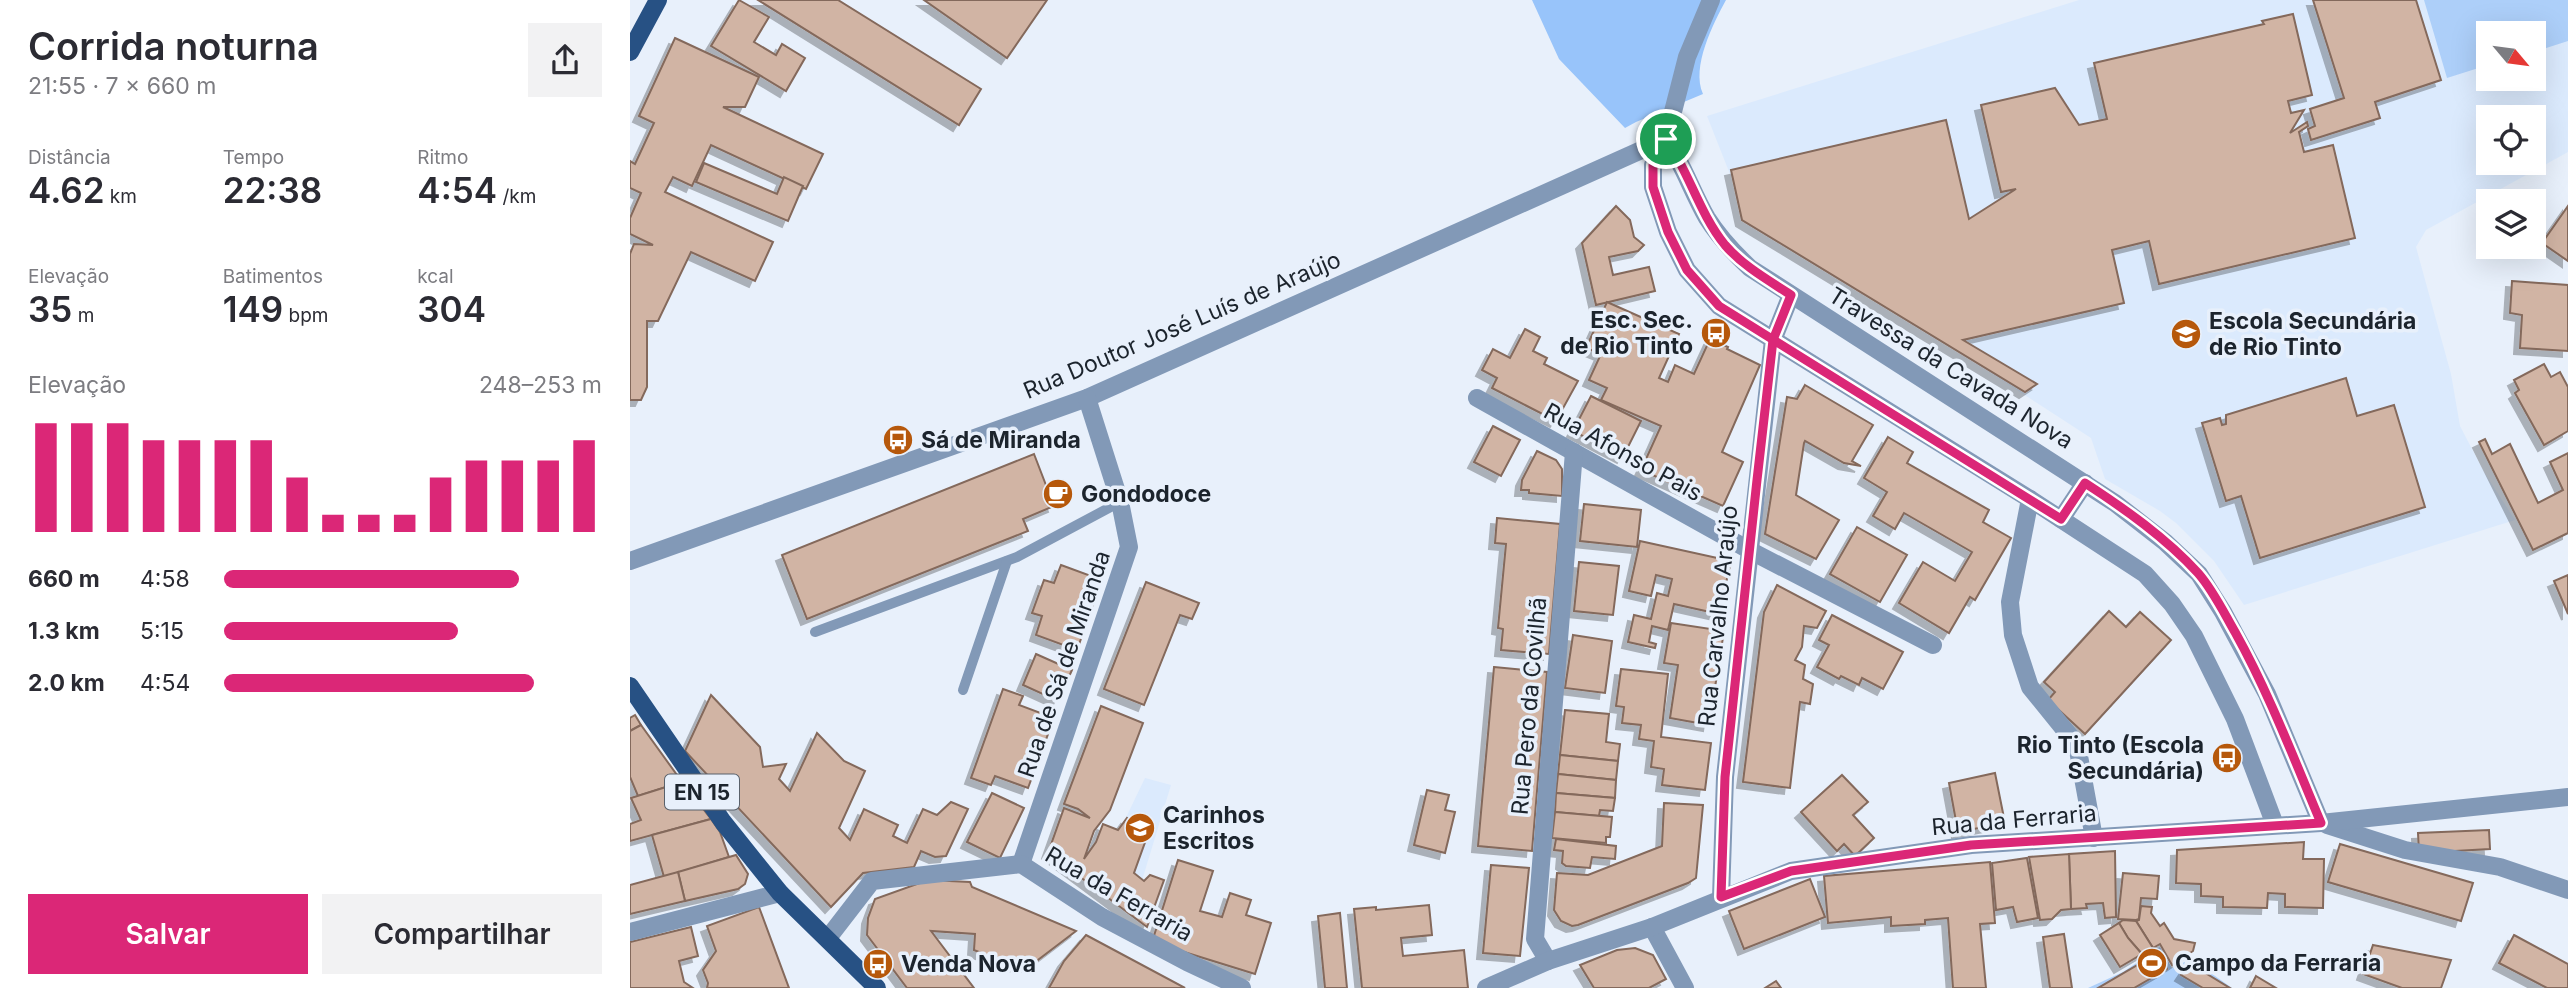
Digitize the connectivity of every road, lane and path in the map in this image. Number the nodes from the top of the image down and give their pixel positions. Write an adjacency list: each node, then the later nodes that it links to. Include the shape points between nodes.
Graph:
1 (658, 0): 3 (main road)
2 (1711, 0): 4 (street, via 1687,57)
3 (630, 52)
4 (1666, 139): 5 (street, Travessa da Cavada Nova, via 1726,245 1750,268); 6 (street, via 1653,165 1653,187 1687,270 1719,306); 7 (street, Rua Doutor José Luís de Araújo)
5 (1791, 295): 6 (street); 10 (street, Travessa da Cavada Nova)
6 (1773, 340): 11 (street); 14 (street, Rua Carvalho Araújo)
7 (1087, 398): 12 (street, Rua de Sá de Miranda); 15 (street, Rua Doutor José Luís de Araújo)
8 (1476, 398): 9 (street, Rua Afonso Pais)
9 (1574, 452): 14 (street, Rua Afonso Pais); 32 (street, Rua Pero da Covilhã, via 1535,939)
10 (2085, 483): 13 (street); 22 (street, Travessa da Cavada Nova, via 2165,542 2199,574 2267,694)
11 (2030, 499): 13 (street); 24 (street, via 2010,602 2013,635 2031,687 2077,745)
12 (1120, 502): 16 (lane); 25 (street, Rua de Sá de Miranda, via 1129,547)
13 (2061, 519): 23 (street, via 2145,574 2172,604 2194,636 2235,719)
14 (1749, 550): 18 (street, Rua Afonso Pais); 28 (street, Rua Carvalho Araújo, via 1725,777)
15 (630, 561)
16 (1007, 561): 17 (lane); 20 (lane)
17 (815, 632)
18 (1933, 645)
19 (630, 686): 27 (main road, EN 15, via 723,822)
20 (963, 690)
21 (2568, 797): 22 (street, Rua da Ferraria)
22 (2321, 823): 23 (street, Rua da Ferraria); 26 (street, via 2405,849 2500,867)
23 (2275, 825): 24 (street, Rua da Ferraria)
24 (2094, 838): 28 (street, Rua da Ferraria, via 1971,845 1791,871)
25 (1021, 864): 31 (street, Rua da Ferraria, via 872,881); 34 (street, Rua da Ferraria, via 1102,917)
26 (2568, 890)
27 (780, 893): 30 (street); 31 (main road, EN 15)
28 (1721, 897): 29 (street, Rua da Ferraria)
29 (1652, 927): 32 (street, Rua da Ferraria); 36 (street)
30 (630, 932)
31 (828, 938): 33 (main road, EN 15)
32 (1548, 961): 35 (street, Rua da Ferraria)
33 (877, 988)
34 (1242, 988)
35 (1486, 988)
36 (1685, 988)

